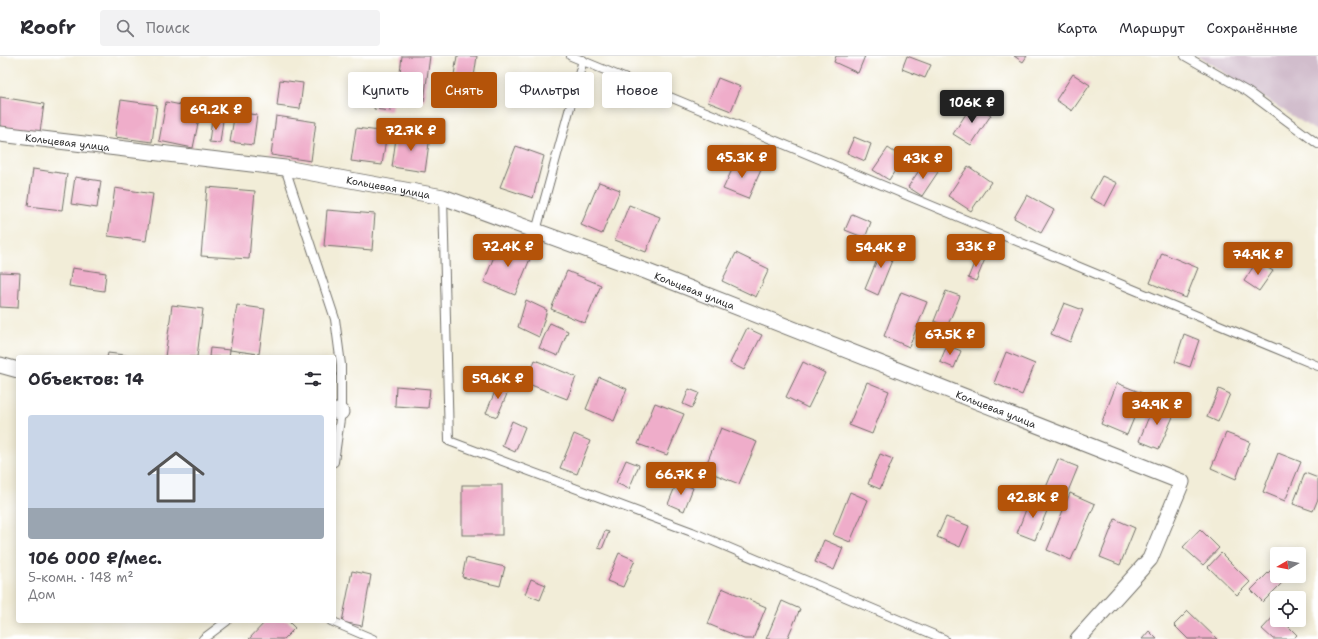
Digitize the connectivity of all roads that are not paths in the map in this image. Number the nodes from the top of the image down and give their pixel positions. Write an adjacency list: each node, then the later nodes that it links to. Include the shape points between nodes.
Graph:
1 (571, 56): 3 (lane)
2 (1185, 56): 5 (lane, via 1248,92)
3 (583, 60): 8 (lane); 10 (lane)
4 (0, 134): 6 (street, Кольцевая улица)
5 (1318, 144)
6 (286, 168): 7 (street, Кольцевая улица); 12 (lane, via 334,319 341,365)
7 (443, 197): 8 (street, Кольцевая улица); 18 (lane, via 449,441 692,532)
8 (536, 231): 19 (street, Кольцевая улица, via 648,272 1182,482 1150,559)
9 (0, 365): 11 (street)
10 (1318, 366)
11 (16, 369)
12 (338, 412): 13 (lane)
13 (336, 437)
14 (224, 623): 16 (lane)
15 (336, 623): 17 (lane)
16 (203, 639)
17 (373, 639)
18 (944, 639)
19 (1078, 639)

